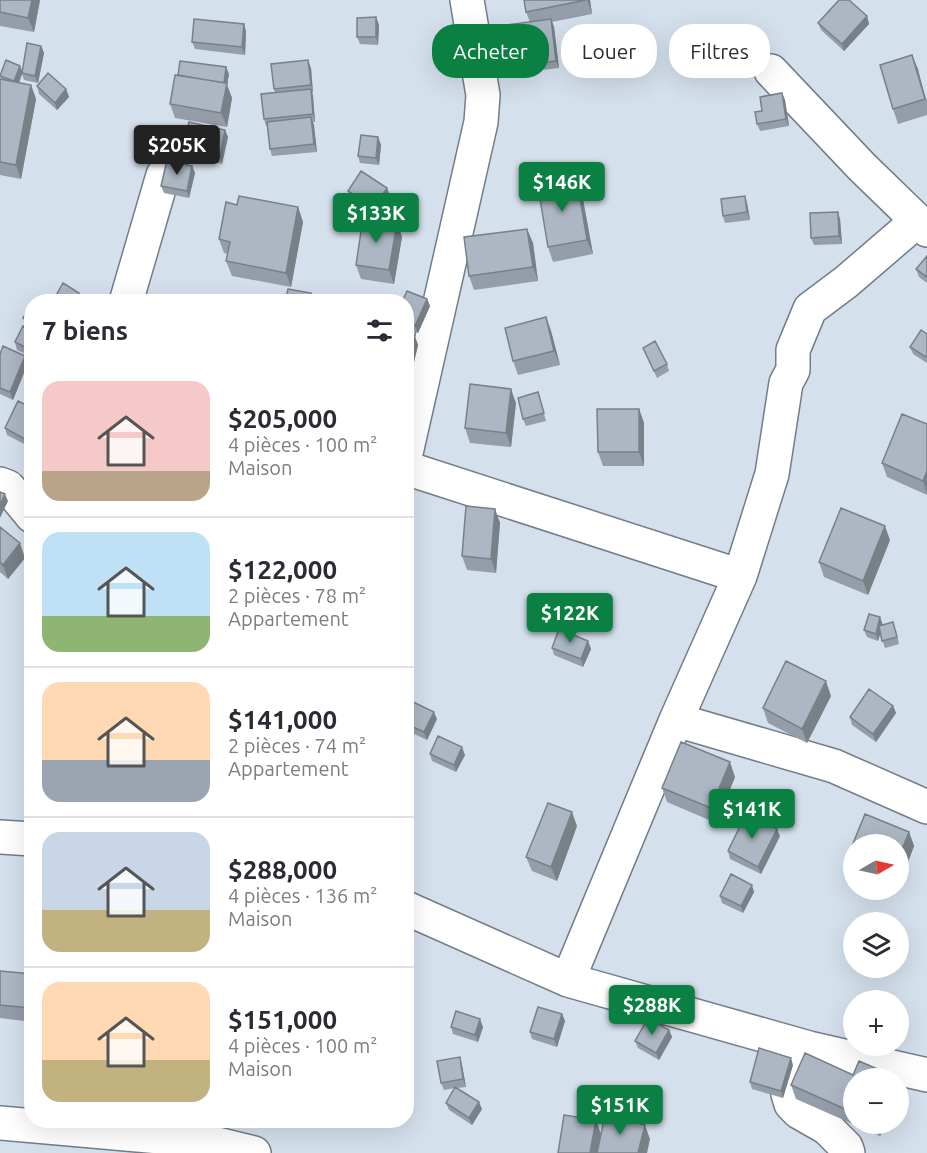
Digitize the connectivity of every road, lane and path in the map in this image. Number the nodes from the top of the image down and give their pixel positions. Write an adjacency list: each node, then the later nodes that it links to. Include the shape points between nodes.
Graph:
1 (467, 0): 6 (street, via 483,95 482,122)
2 (771, 71): 4 (street)
3 (163, 175): 5 (street)
4 (922, 226): 10 (street, via 810,309 793,350 793,370 786,383 772,474)
5 (128, 294)
6 (414, 418)
7 (414, 471): 10 (street)
8 (0, 484): 9 (street, via 8,487)
9 (24, 506)
10 (740, 576): 11 (street)
11 (676, 720): 12 (street, via 834,766); 16 (street)
12 (927, 807)
13 (0, 837): 14 (street)
14 (24, 838)
15 (414, 912): 16 (street)
16 (568, 980): 17 (street)
17 (809, 1048): 18 (street); 24 (street, via 788,1094 791,1104 827,1128)
18 (927, 1075)
19 (0, 1123): 20 (street)
20 (24, 1124)
21 (130, 1128): 22 (street)
22 (208, 1131): 23 (street)
23 (254, 1153)
24 (848, 1153)

